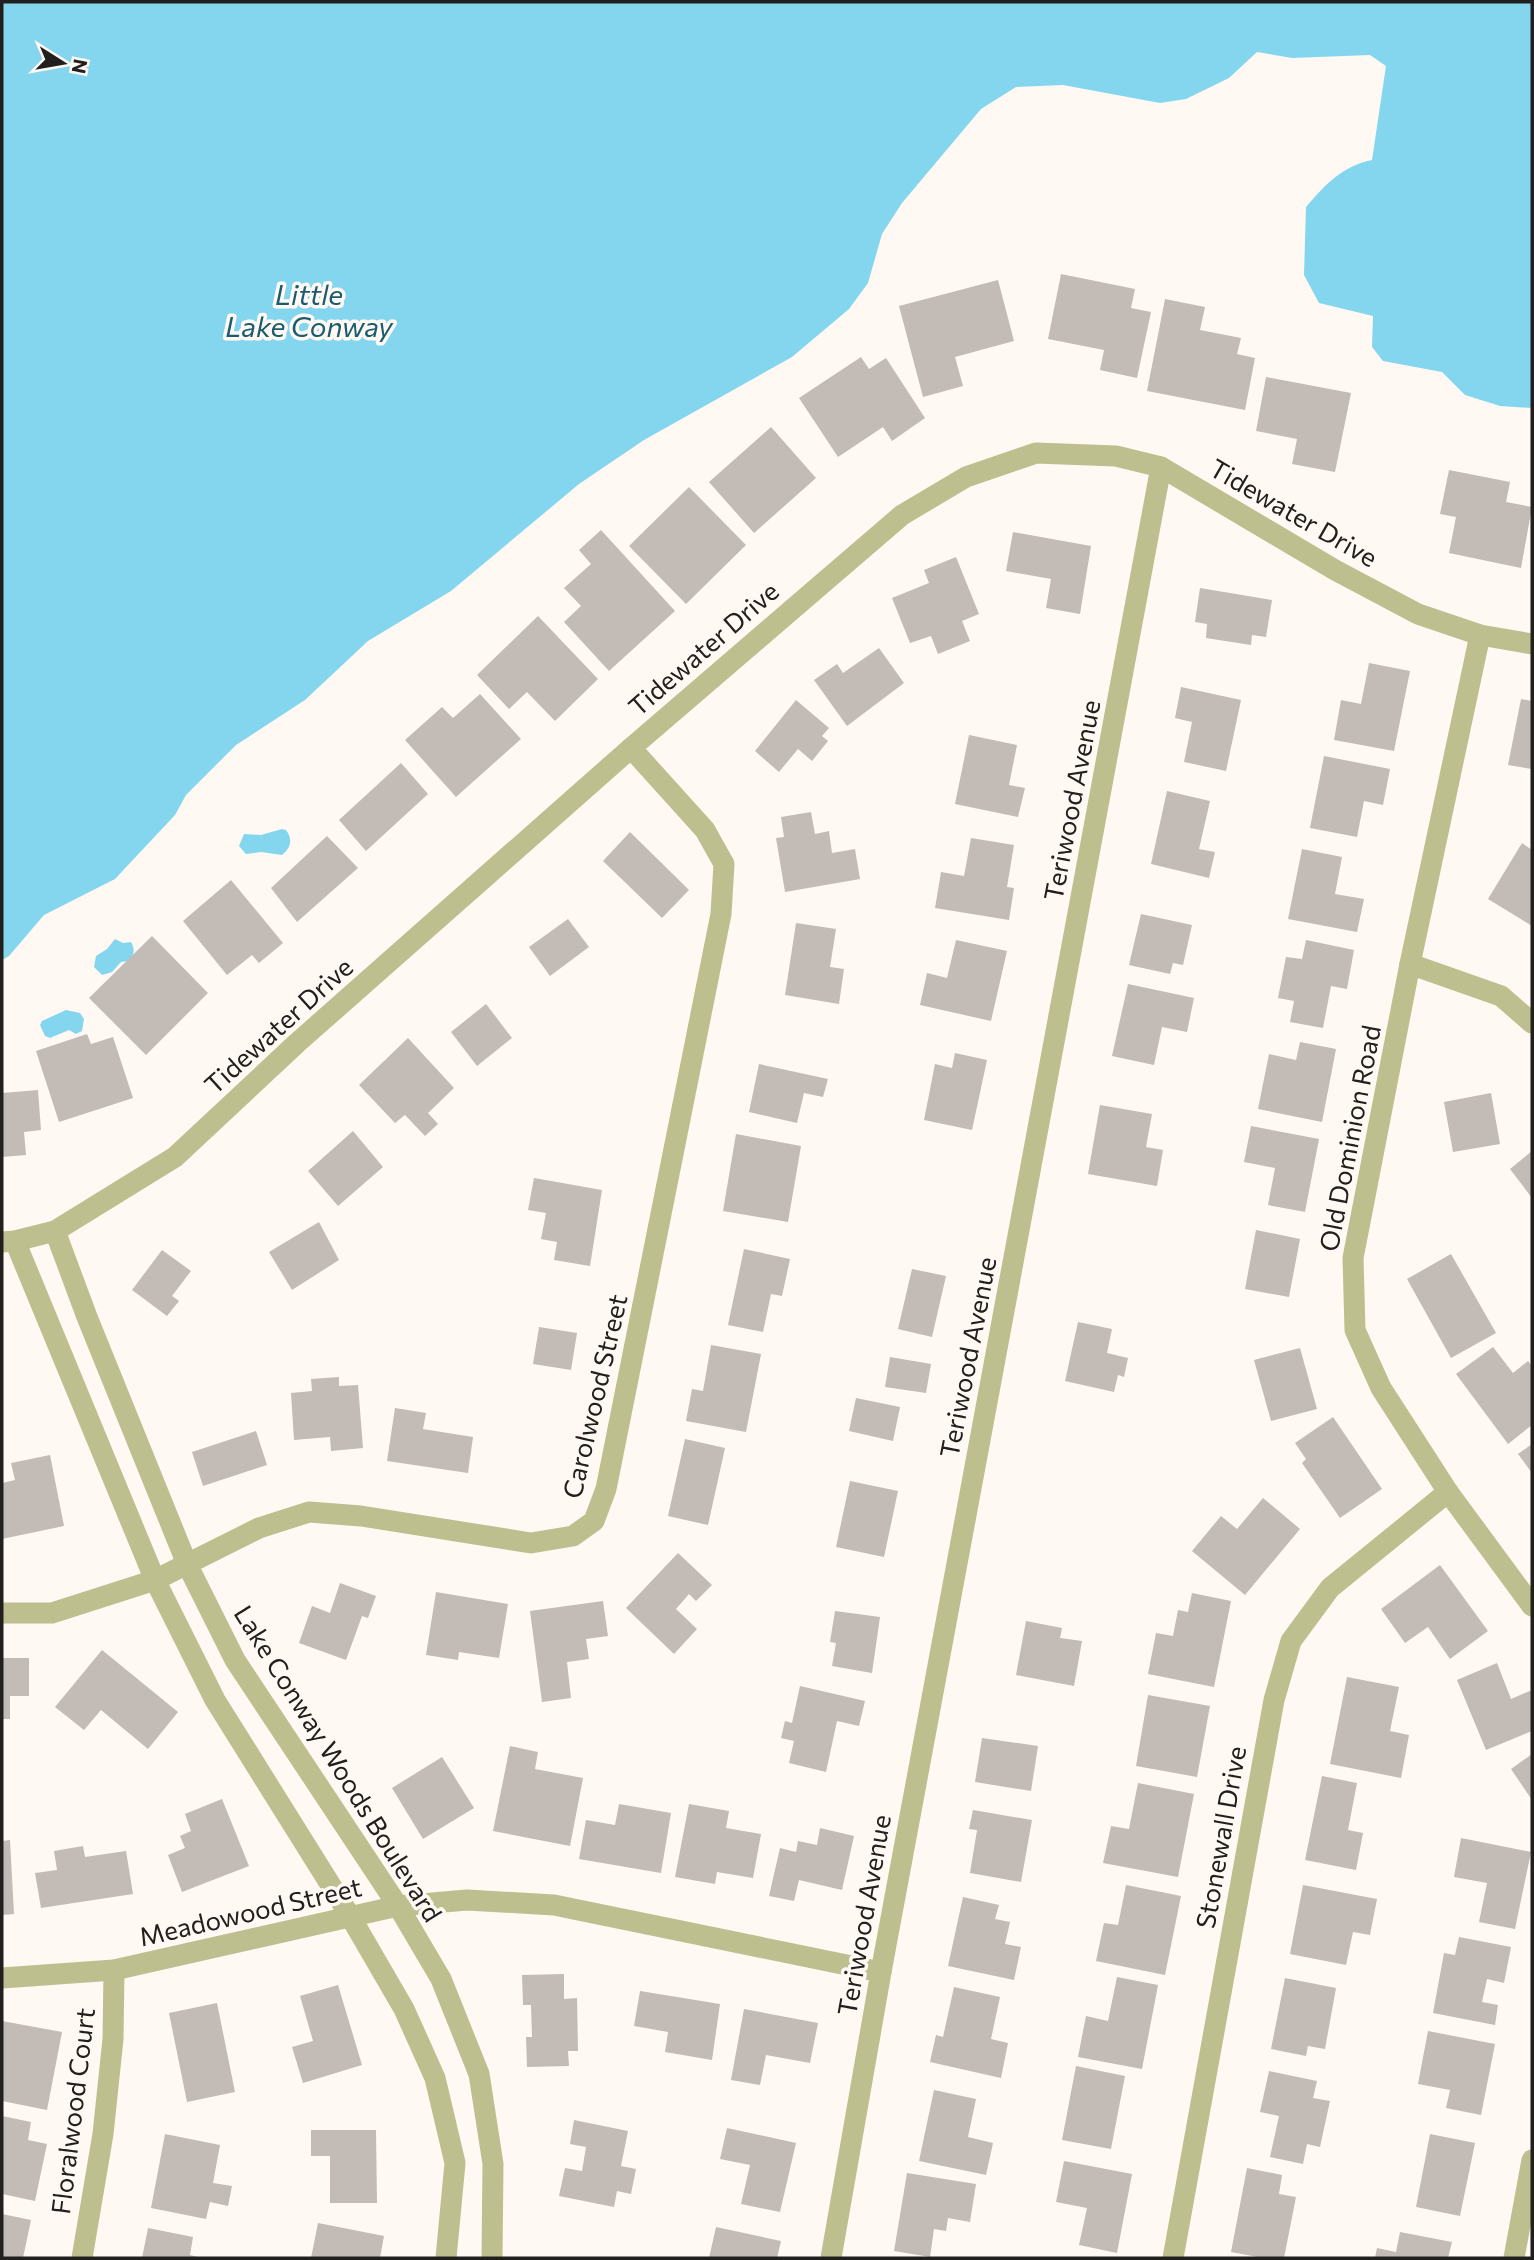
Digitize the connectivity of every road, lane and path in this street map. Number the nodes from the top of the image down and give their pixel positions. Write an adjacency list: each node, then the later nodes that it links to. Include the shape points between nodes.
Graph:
1 (1161, 467): 2 (street, Tidewater Drive, via 1418,614); 4 (street, Tidewater Drive, via 1116,456 1036,453 966,477 902,515); 17 (street, Teriwood Avenue)
2 (1480, 635): 3 (street, Tidewater Drive); 5 (street, Old Dominion Road)
3 (1532, 644)
4 (631, 748): 7 (street, Tidewater Drive, via 175,1157); 10 (street, Carolwood Street, via 705,830 724,864 721,914 606,1489 594,1521 572,1535 531,1543 309,1512 259,1528)
5 (1410, 964): 6 (street, via 1501,996); 9 (street, Old Dominion Road, via 1353,1258 1355,1330 1381,1388)
6 (1532, 1023)
7 (55, 1231): 8 (street, Tidewater Drive); 10 (street, Lake Conway Woods Boulevard)
8 (8, 1241): 11 (street)
9 (1448, 1492): 12 (street, Old Dominion Road); 24 (street, Stonewall Drive, via 1330,1588 1291,1641 1274,1700)
10 (187, 1564): 11 (street, Carolwood Street); 14 (street, Lake Conway Woods Boulevard, via 235,1660)
11 (155, 1580): 13 (street, Carolwood Street, via 52,1613); 15 (street, via 215,1699)
12 (1532, 1606)
13 (2, 1613)
14 (398, 1906): 15 (street, Meadowood Street); 17 (street, Meadowood Street, via 467,1900 554,1905); 22 (street, Lake Conway Woods Boulevard, via 441,1979 479,2074 493,2164)
15 (350, 1916): 16 (street, Meadowood Street); 21 (street, via 404,2009 435,2078 456,2163)
16 (114, 1970): 18 (street, Meadowood Street); 20 (street, Floralwood Court, via 113,2039 103,2134)
17 (881, 1972): 23 (street, Teriwood Avenue)
18 (2, 1978)
19 (1532, 2160): 25 (street)
20 (82, 2258)
21 (446, 2258)
22 (492, 2258)
23 (831, 2258)
24 (1172, 2258)
25 (1514, 2258)

